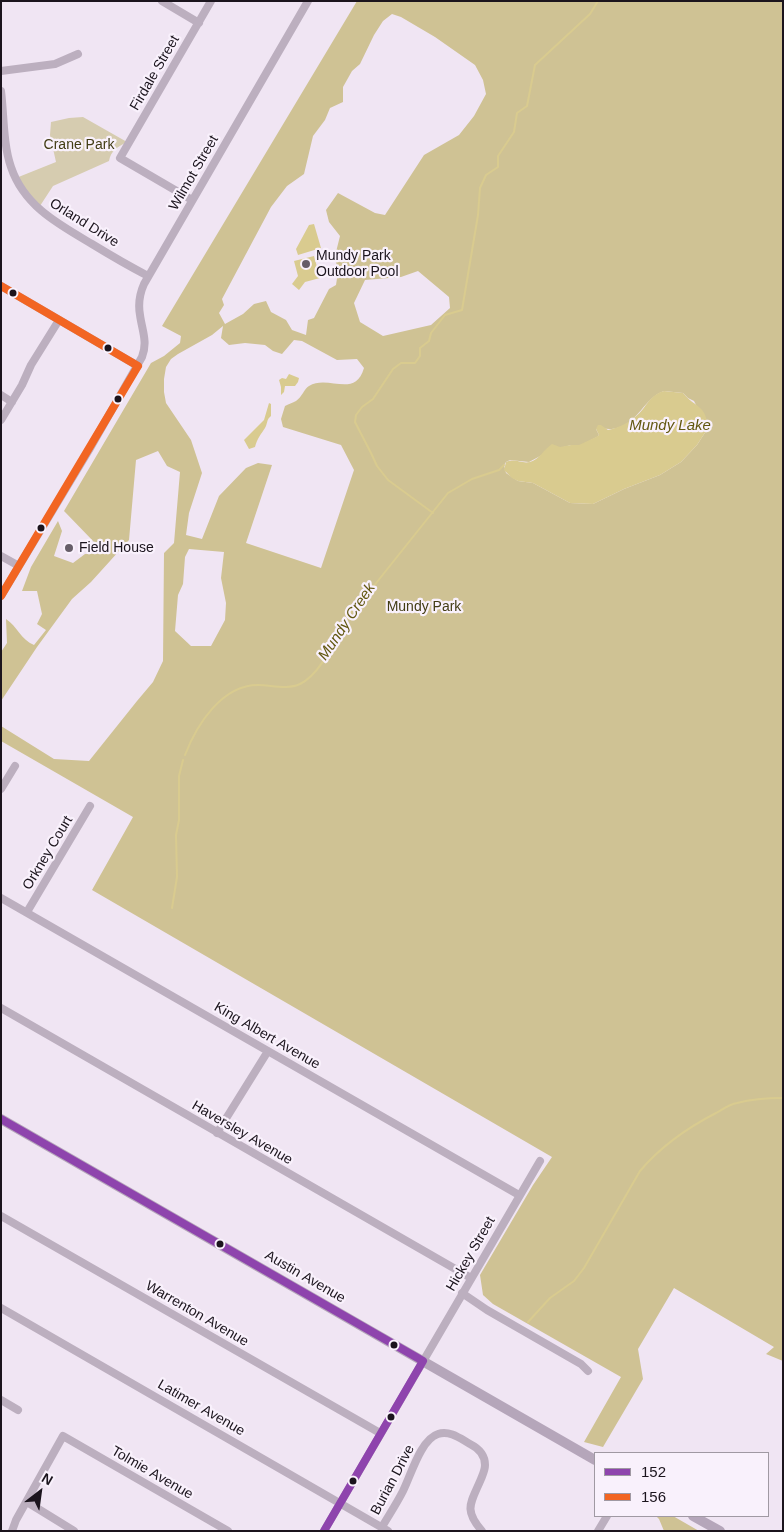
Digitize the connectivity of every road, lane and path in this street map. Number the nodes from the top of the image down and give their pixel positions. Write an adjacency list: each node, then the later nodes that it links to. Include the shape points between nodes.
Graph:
1 (162, 1): 4 (street)
2 (211, 1): 4 (street, Firdale Street)
3 (308, 1): 8 (street, Wilmot Street)
4 (198, 23): 8 (street, Firdale Street, via 120,158)
5 (78, 54): 6 (street, via 55,64)
6 (1, 71)
7 (1, 91): 9 (street, Orland Drive, via 9,160 19,185 29,199 58,224)
8 (192, 200): 9 (street, Wilmot Street)
9 (148, 276): 12 (street, Wilmot Street, via 140,301 145,342)
10 (1, 286): 11 (street)
11 (59, 320): 12 (street); 14 (street)
12 (138, 366): 17 (street, Wilmot Street)
13 (1, 395): 14 (street)
14 (12, 402): 15 (street)
15 (1, 420)
16 (1, 556): 17 (street)
17 (19, 566): 18 (street, Wilmot Street)
18 (1, 596)
19 (15, 766): 20 (street)
20 (1, 789)
21 (90, 806): 23 (street, Orkney Court)
22 (1, 898): 23 (street, King Albert Avenue)
23 (27, 912): 25 (street, King Albert Avenue)
24 (1, 1008): 27 (street, Haversley Avenue)
25 (268, 1051): 27 (street); 29 (street, King Albert Avenue)
26 (1, 1119): 34 (main road, Austin Avenue)
27 (217, 1133): 31 (street, Haversley Avenue)
28 (540, 1160): 29 (street, Hickey Street)
29 (520, 1196): 31 (street, Hickey Street)
30 (1, 1216): 38 (street, Warrenton Avenue)
31 (471, 1278): 32 (street, Hickey Street)
32 (462, 1294): 34 (street, Hickey Street); 35 (street)
33 (1, 1308): 41 (street, Latimer Avenue)
34 (423, 1361): 38 (street, Hickey Street); 39 (main road, Austin Avenue)
35 (588, 1371)
36 (1, 1400): 37 (street)
37 (18, 1410)
38 (380, 1433): 41 (street, Hickey Street)
39 (594, 1459)
40 (26, 1502): 45 (street); 46 (street); 47 (street, Tolmie Avenue, via 63,1436)
41 (340, 1502): 44 (street, Latimer Avenue); 48 (street, Hickey Street)
42 (606, 1517): 50 (street)
43 (695, 1517): 51 (main road)
44 (385, 1529): 49 (street, Burian Drive, via 423,1448 432,1437 441,1433 452,1434 475,1447 484,1458 484,1473 470,1509 472,1518)
45 (12, 1531)
46 (74, 1531)
47 (228, 1531)
48 (324, 1531)
49 (482, 1531)
50 (598, 1531)
51 (720, 1531)

